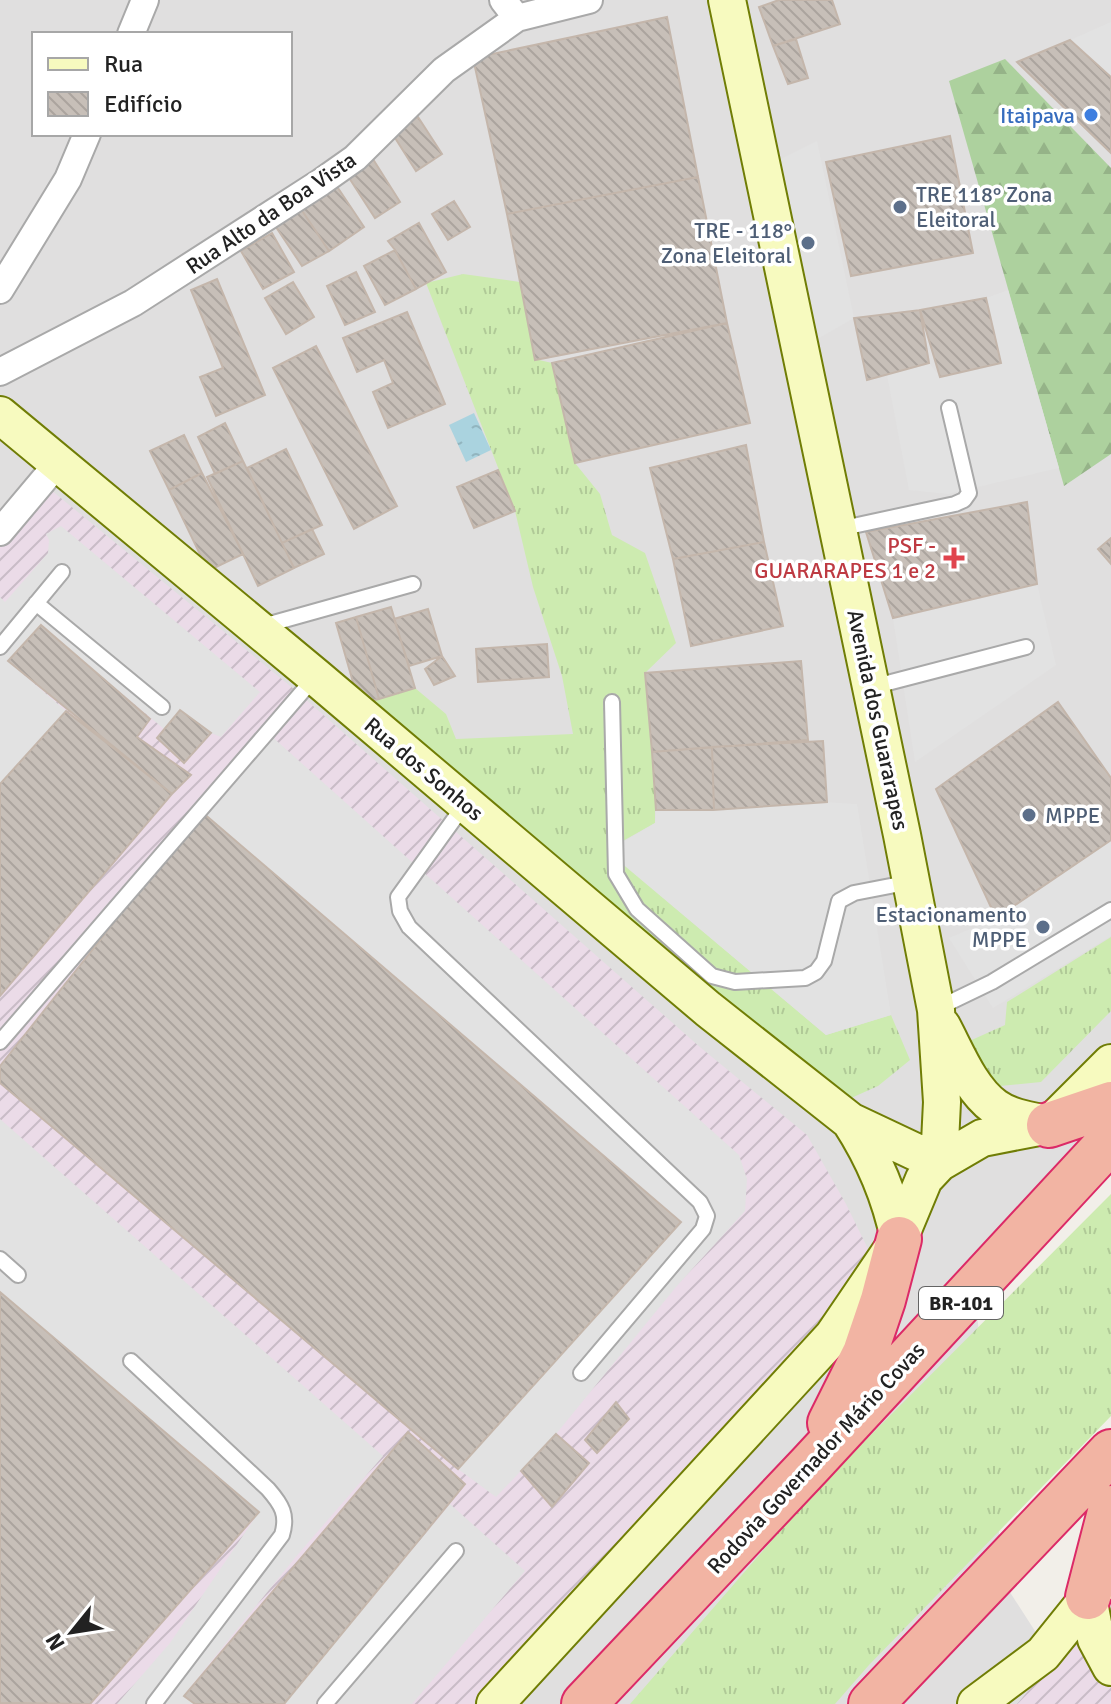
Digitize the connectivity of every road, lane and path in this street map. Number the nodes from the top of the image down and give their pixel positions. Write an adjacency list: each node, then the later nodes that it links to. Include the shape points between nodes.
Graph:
1 (145, 0): 5 (street)
2 (589, 0): 4 (street)
3 (727, 0): 12 (main road, Avenida dos Guararapes)
4 (510, 9): 8 (street, Rua Alto da Boa Vista, via 355,158 133,303)
5 (132, 32)
6 (86, 136): 7 (street, via 68,179)
7 (0, 290)
8 (0, 372)
9 (949, 408): 12 (lane, via 969,493 964,500)
10 (0, 415): 11 (main road, Rua dos Sonhos)
11 (58, 463): 13 (street); 17 (main road, Rua dos Sonhos)
12 (839, 529): 21 (main road, Avenida dos Guararapes)
13 (0, 532)
14 (62, 572): 16 (lane)
15 (413, 584): 17 (lane)
16 (36, 603): 18 (lane); 23 (lane)
17 (256, 628): 20 (main road, Rua dos Sonhos)
18 (0, 647)
19 (1026, 647): 21 (lane)
20 (316, 677): 24 (main road, Rua dos Sonhos); 28 (lane)
21 (872, 687): 25 (main road, Avenida dos Guararapes)
22 (612, 702): 25 (lane, via 616,874 637,909 712,976 735,982 805,978 824,961 839,901)
23 (162, 707)
24 (465, 804): 31 (main road, Rua dos Sonhos); 39 (lane, via 398,897 409,927 700,1202 707,1216 703,1229)
25 (911, 882): 27 (main road, Avenida dos Guararapes)
26 (1111, 910): 27 (lane)
27 (936, 1014): 32 (main road, Avenida dos Guararapes, via 988,1101 1016,1117); 34 (main road, Avenida dos Guararapes, via 942,1102)
28 (0, 1042)
29 (1111, 1063): 32 (main road)
30 (1111, 1104): 32 (highway)
31 (850, 1121): 34 (main road, Rua dos Sonhos); 35 (main road, Rua dos Sonhos, via 886,1188)
32 (1049, 1125): 34 (main road, via 982,1138)
33 (1111, 1140): 41 (highway, Rodovia Governador Mário Covas / BR-101)
34 (939, 1163): 35 (main road, via 924,1179)
35 (899, 1239): 41 (highway, via 865,1353); 48 (main road, via 833,1336)
36 (0, 1259): 37 (lane)
37 (18, 1275)
38 (131, 1361): 46 (lane, via 268,1489 282,1505 286,1522 282,1535)
39 (581, 1373)
40 (1111, 1452): 50 (highway)
41 (810, 1465): 49 (highway, Rodovia Governador Mário Covas / BR-101)
42 (1111, 1508): 44 (highway)
43 (456, 1551): 47 (lane)
44 (1099, 1584): 45 (main road, via 1096,1639); 51 (main road, via 1043,1654)
45 (1111, 1667)
46 (154, 1704)
47 (325, 1704)
48 (495, 1704)
49 (584, 1704)
50 (871, 1704)
51 (976, 1704)

